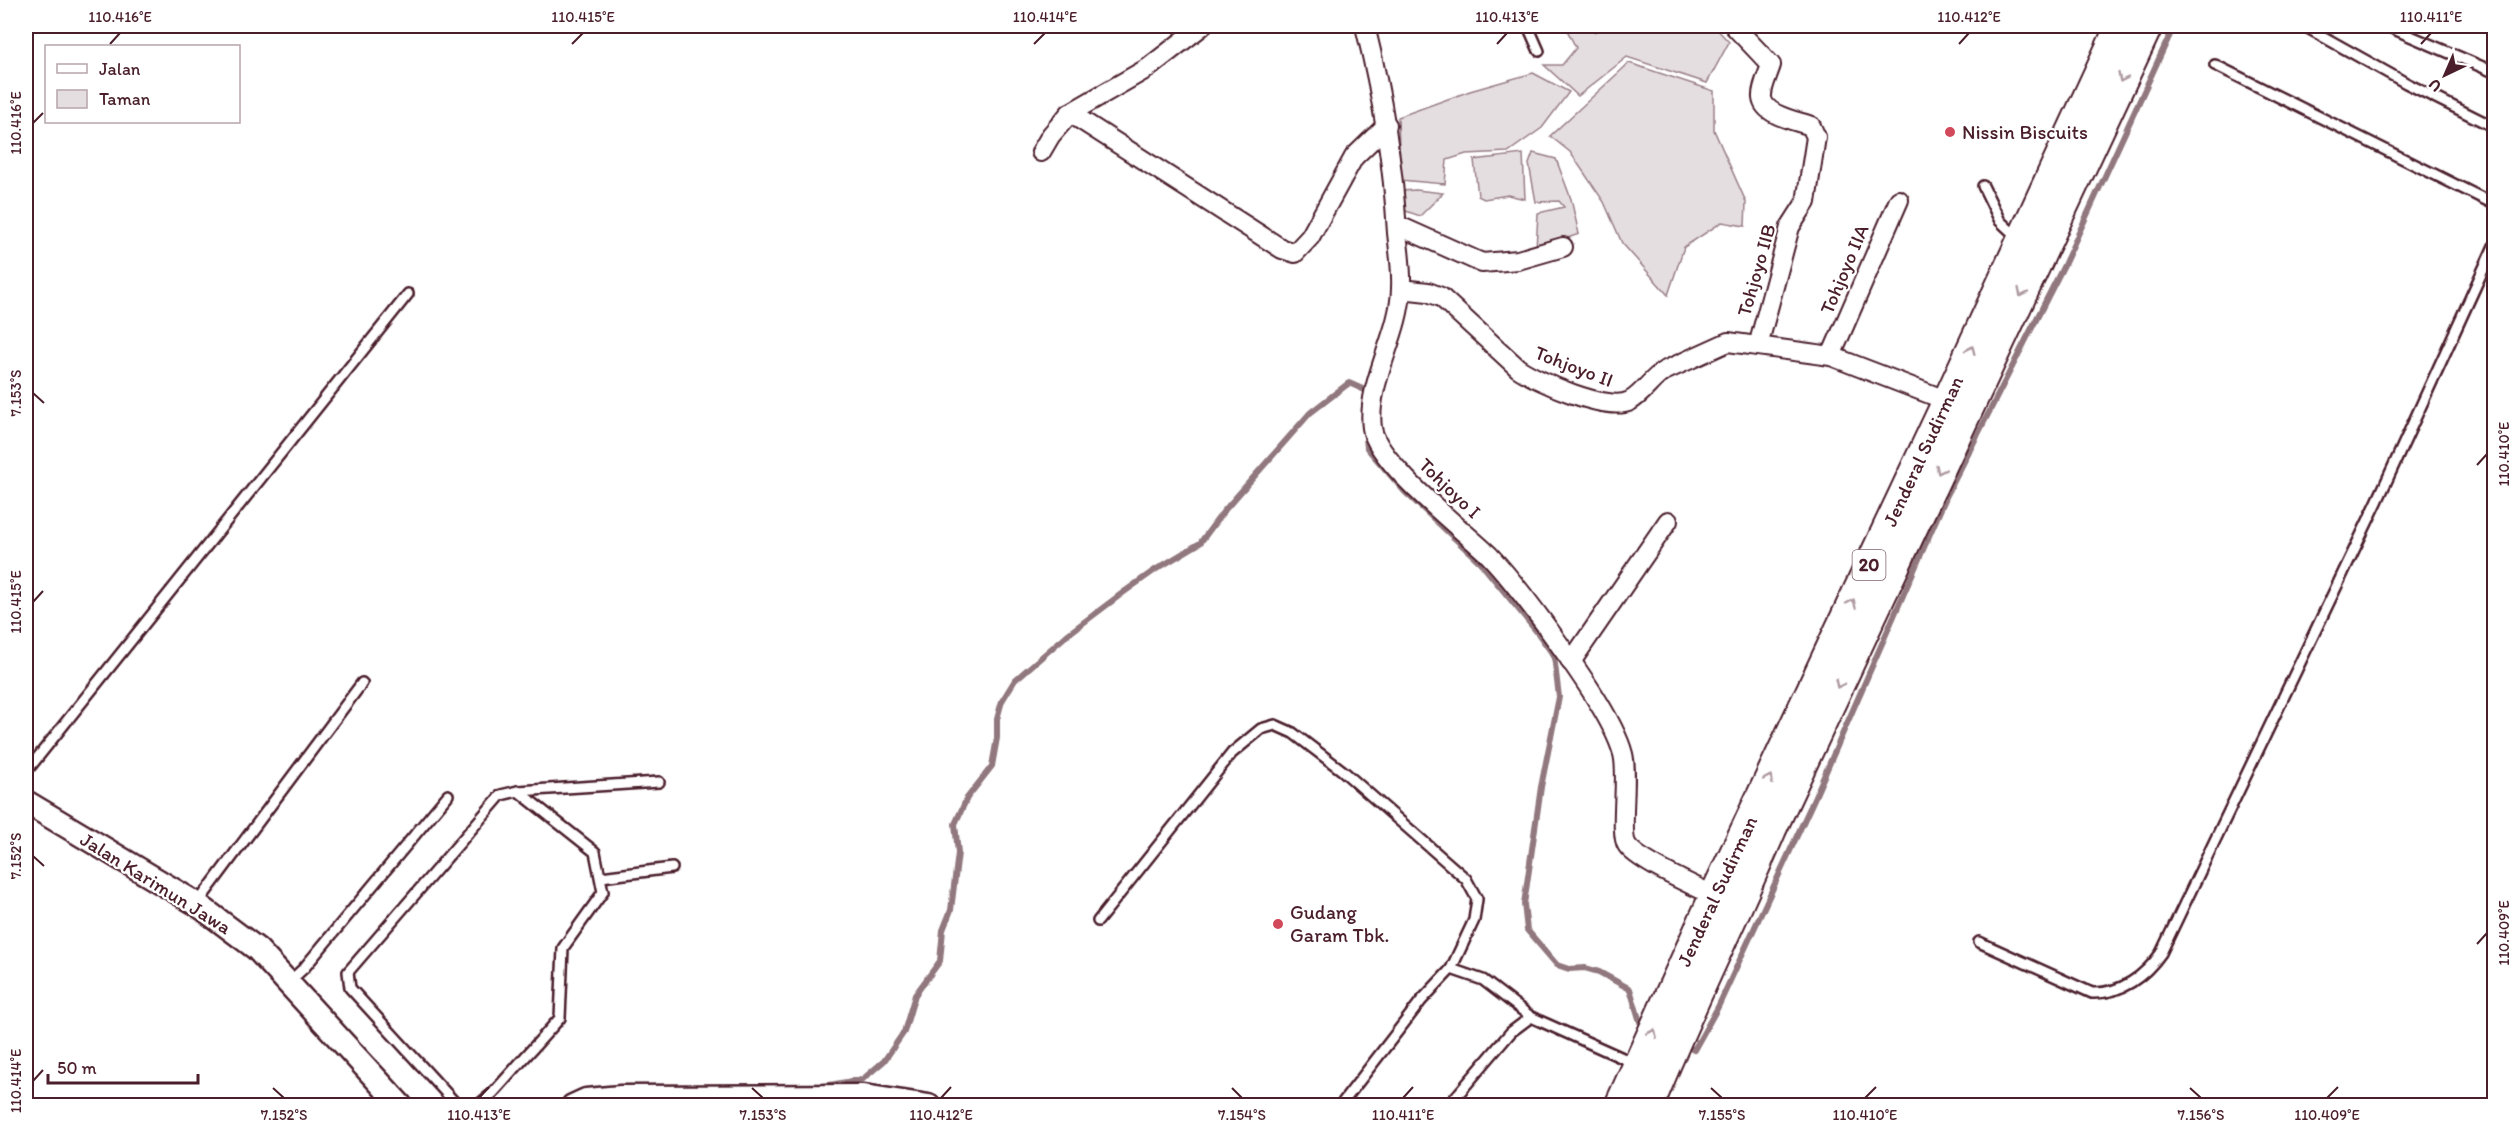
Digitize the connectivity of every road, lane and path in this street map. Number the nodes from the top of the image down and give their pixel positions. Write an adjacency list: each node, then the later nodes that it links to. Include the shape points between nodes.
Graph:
1 (1202, 26): 12 (street, via 1148,68)
2 (1365, 26): 13 (street, Tohjoyo I)
3 (1528, 26): 9 (lane)
4 (1734, 26): 25 (street, Tohjoyo IIB, via 1771,65 1762,101 1773,112 1811,126 1816,137 1806,202 1790,227)
5 (2121, 26): 20 (highway, Jenderal Sudirman / 20)
6 (2147, 26): 20 (highway, Jenderal Sudirman / 20, one-way to 20)
7 (2304, 26): 14 (lane)
8 (2387, 26): 11 (lane)
9 (1539, 51)
10 (2215, 65): 18 (lane)
11 (2494, 72)
12 (1070, 113): 13 (street, via 1254,232 1295,253 1310,237 1349,164); 15 (street)
13 (1387, 125): 19 (street, Tohjoyo I)
14 (2494, 127)
15 (1041, 152)
16 (1983, 186): 20 (lane, via 2000,221)
17 (1899, 200): 26 (street, Tohjoyo IIA)
18 (2494, 204)
19 (1397, 225): 22 (street, via 1482,263 1518,260); 23 (street, Tohjoyo I)
20 (2032, 244): 27 (highway, Jenderal Sudirman / 20, one-way to 20); 29 (highway, Jenderal Sudirman / 20, one-way to 29)
21 (2494, 246): 43 (lane, via 2361,534 2151,967 2140,978 2118,988 2092,993)
22 (1563, 247)
23 (1401, 289): 25 (street, Tohjoyo II, via 1442,297 1531,377 1613,406 1631,401 1664,370 1714,346 1728,342); 30 (street, Tohjoyo I, via 1372,412 1376,440 1392,463 1491,557)
24 (408, 294): 32 (lane)
25 (1758, 346): 26 (street, Tohjoyo II)
26 (1831, 356): 27 (street, Tohjoyo II)
27 (1948, 401): 29 (highway, Jenderal Sudirman / 20)
28 (1668, 521): 30 (street)
29 (1883, 564): 39 (highway, Jenderal Sudirman / 20, one-way to 29); 42 (highway, Jenderal Sudirman / 20, one-way to 42, via 1771,829)
30 (1571, 662): 39 (street, Tohjoyo I, via 1623,753 1626,771 1622,834 1626,844 1633,853)
31 (362, 683): 40 (lane)
32 (26, 772)
33 (659, 782): 34 (lane)
34 (518, 791): 38 (lane, via 595,852); 49 (lane, via 501,795 348,972 350,988)
35 (448, 795): 45 (lane)
36 (26, 802): 40 (street, Jalan Karimun Jawa)
37 (672, 868): 38 (lane)
38 (601, 877): 50 (lane, via 603,892 563,948 560,1018)
39 (1715, 896): 42 (highway, Jenderal Sudirman / 20)
40 (197, 904): 45 (street, Jalan Karimun Jawa, via 257,949)
41 (1098, 921): 44 (lane, via 1232,753 1260,729 1275,725 1293,733 1343,771 1466,879 1478,899 1474,920)
42 (1708, 941): 47 (highway, Jenderal Sudirman / 20)
43 (1979, 942)
44 (1451, 969): 46 (lane, via 1483,980); 53 (lane, via 1421,1001)
45 (289, 982): 48 (street, Jalan Karimun Jawa)
46 (1531, 1017): 47 (lane); 54 (lane, via 1511,1032)
47 (1649, 1070): 55 (highway, Jenderal Sudirman / 20); 56 (highway, Jenderal Sudirman / 20)
48 (401, 1106)
49 (458, 1106)
50 (477, 1106)
51 (573, 1106): 52 (street, via 586,1100 621,1097 864,1096)
52 (929, 1106)
53 (1340, 1106)
54 (1448, 1106)
55 (1620, 1106)
56 (1648, 1106)

